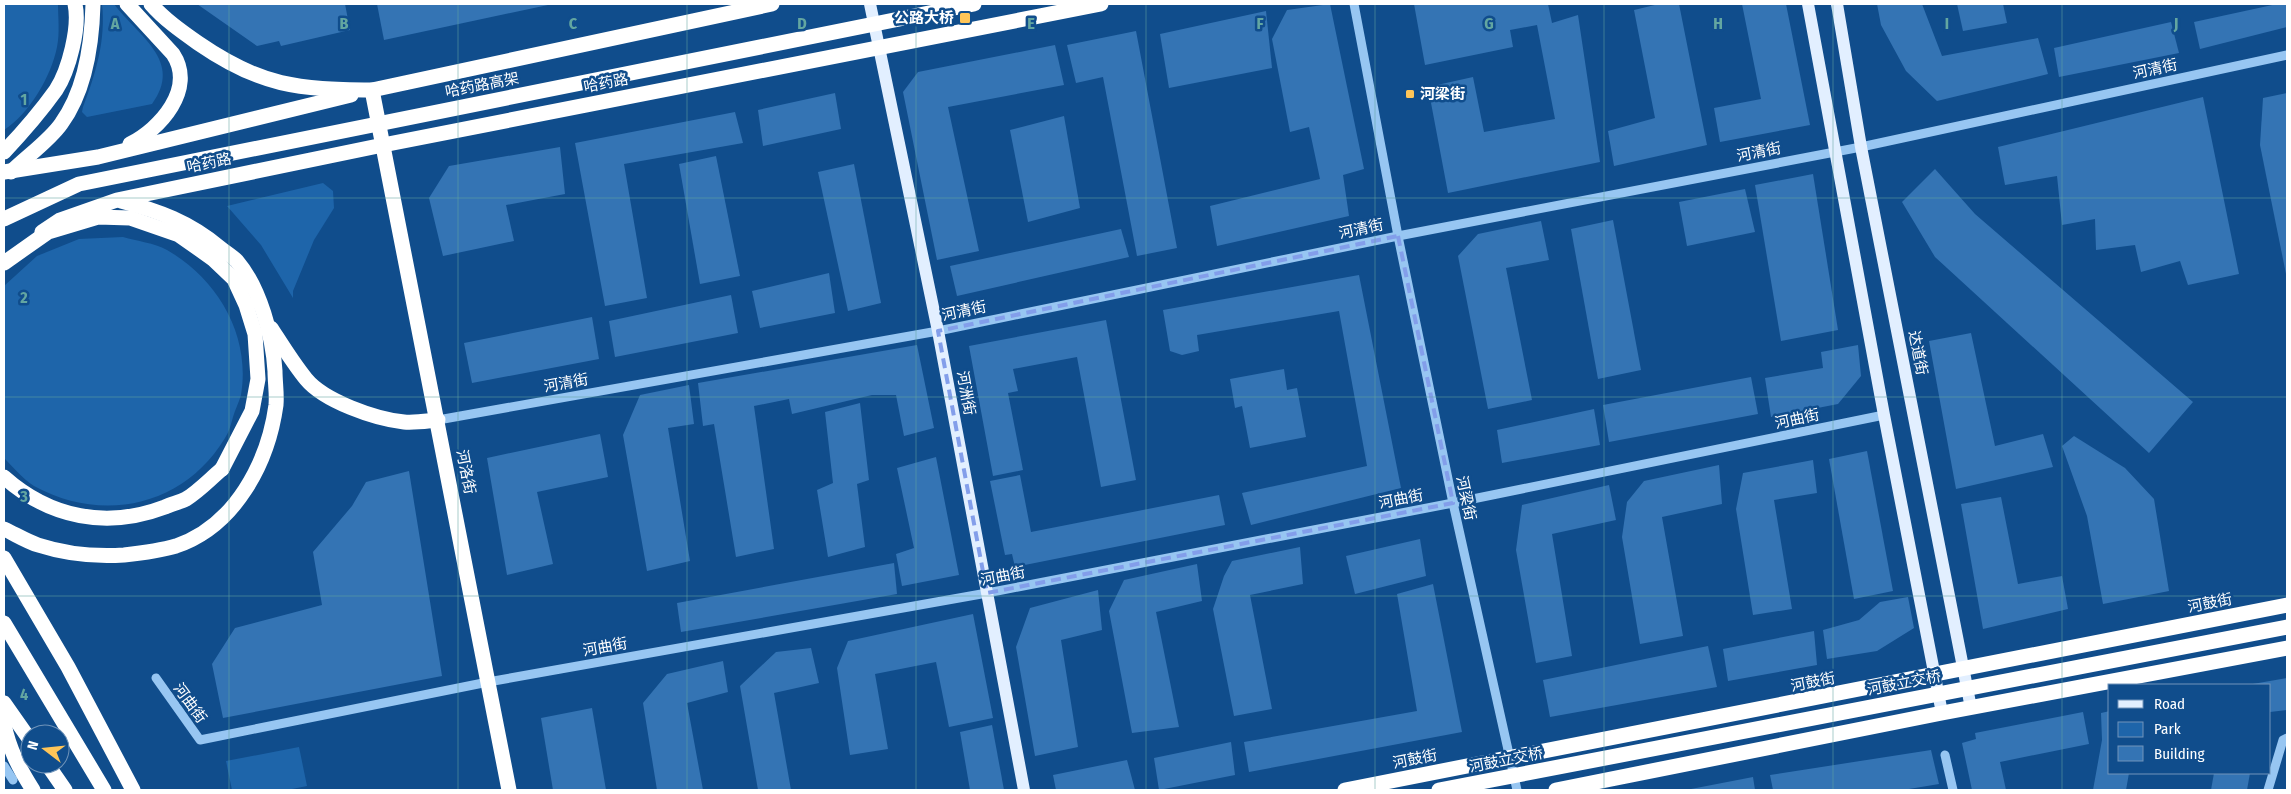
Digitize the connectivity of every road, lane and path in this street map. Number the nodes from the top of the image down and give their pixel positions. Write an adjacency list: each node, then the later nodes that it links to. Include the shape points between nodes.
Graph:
1 (75, 4): 18 (highway, bridge, via 75,34 57,89)
2 (93, 4): 20 (highway, via 92,33 75,98 60,125)
3 (127, 4): 19 (highway, via 174,54 180,68 180,81 172,107 162,120 146,135)
4 (150, 4): 14 (highway, via 170,23 216,56 253,75 314,89)
5 (772, 4): 14 (highway)
6 (870, 4): 12 (main road, 河洲街)
7 (974, 4): 22 (highway, 哈药路高架, bridge, via 80,184)
8 (1102, 4): 12 (highway, 哈药路)
9 (1354, 4): 23 (street, 河梁街)
10 (1808, 4): 17 (main road)
11 (1836, 4): 16 (main road, 达道街)
12 (879, 46): 15 (highway, 哈药路); 26 (main road, 河洲街)
13 (2287, 55): 16 (street, 河清街)
14 (372, 90): 15 (highway, 河洛街); 19 (highway)
15 (383, 145): 21 (highway, 哈药路); 28 (highway, 河洛街)
16 (1861, 147): 17 (street, 河清街); 38 (main road, 达道街)
17 (1835, 151): 23 (street, 河清街); 27 (main road)
18 (4, 152)
19 (110, 154): 20 (highway)
20 (7, 172)
21 (117, 200): 24 (highway, 哈药路, via 60,220 20,246); 25 (highway, via 156,210 199,231 230,255 256,294)
22 (4, 219)
23 (1398, 236): 26 (street, 河清街); 30 (street, 河梁街)
24 (4, 264): 29 (highway, bridge, via 48,232 98,218 130,218 178,234 214,259 234,279 256,334 258,379 252,411 222,469 186,499 150,512 107,520 68,513 38,502)
25 (268, 325): 28 (highway, via 307,380 325,394 379,417 405,422); 31 (highway, via 276,403 270,435 254,476 229,511 201,533 177,545 148,553 112,556 75,554 37,545)
26 (938, 331): 28 (street, 河清街); 33 (main road, 河洲街)
27 (1884, 415): 30 (street, 河曲街); 39 (main road)
28 (438, 420): 41 (highway, 河洛街)
29 (4, 476)
30 (1453, 503): 33 (street, 河曲街); 49 (street, 河梁街)
31 (4, 529)
32 (4, 558): 58 (highway, via 68,666)
33 (987, 593): 41 (street, 河曲街); 60 (main road, 河洲街)
34 (2287, 605): 38 (highway, 河鼓街)
35 (4, 623): 57 (highway)
36 (2287, 627): 62 (highway, 河鼓立交桥, bridge)
37 (2287, 648): 43 (highway)
38 (1965, 668): 39 (highway, 河鼓街); 43 (main road, 达道街)
39 (1935, 676): 44 (main road); 49 (highway, 河鼓街)
40 (156, 678): 41 (street, 河曲街, via 200,740)
41 (488, 682): 59 (highway, 河洛街)
42 (4, 703): 46 (highway)
43 (1971, 708): 44 (highway)
44 (1942, 713): 64 (highway)
45 (4, 724): 54 (highway, via 7,743 16,764)
46 (20, 726)
47 (2287, 738): 66 (street, via 2283,740)
48 (1945, 756): 65 (street)
49 (1509, 759): 61 (highway, 河鼓街); 63 (street, 河梁街)
50 (4, 766): 53 (street)
51 (51, 774): 55 (highway)
52 (53, 774): 56 (highway)
53 (13, 780)
54 (33, 790)
55 (60, 790)
56 (65, 790)
57 (104, 790)
58 (133, 790)
59 (509, 790)
60 (1024, 790)
61 (1345, 790)
62 (1439, 790)
63 (1517, 790)
64 (1556, 790)
65 (1953, 790)
66 (2268, 790)

